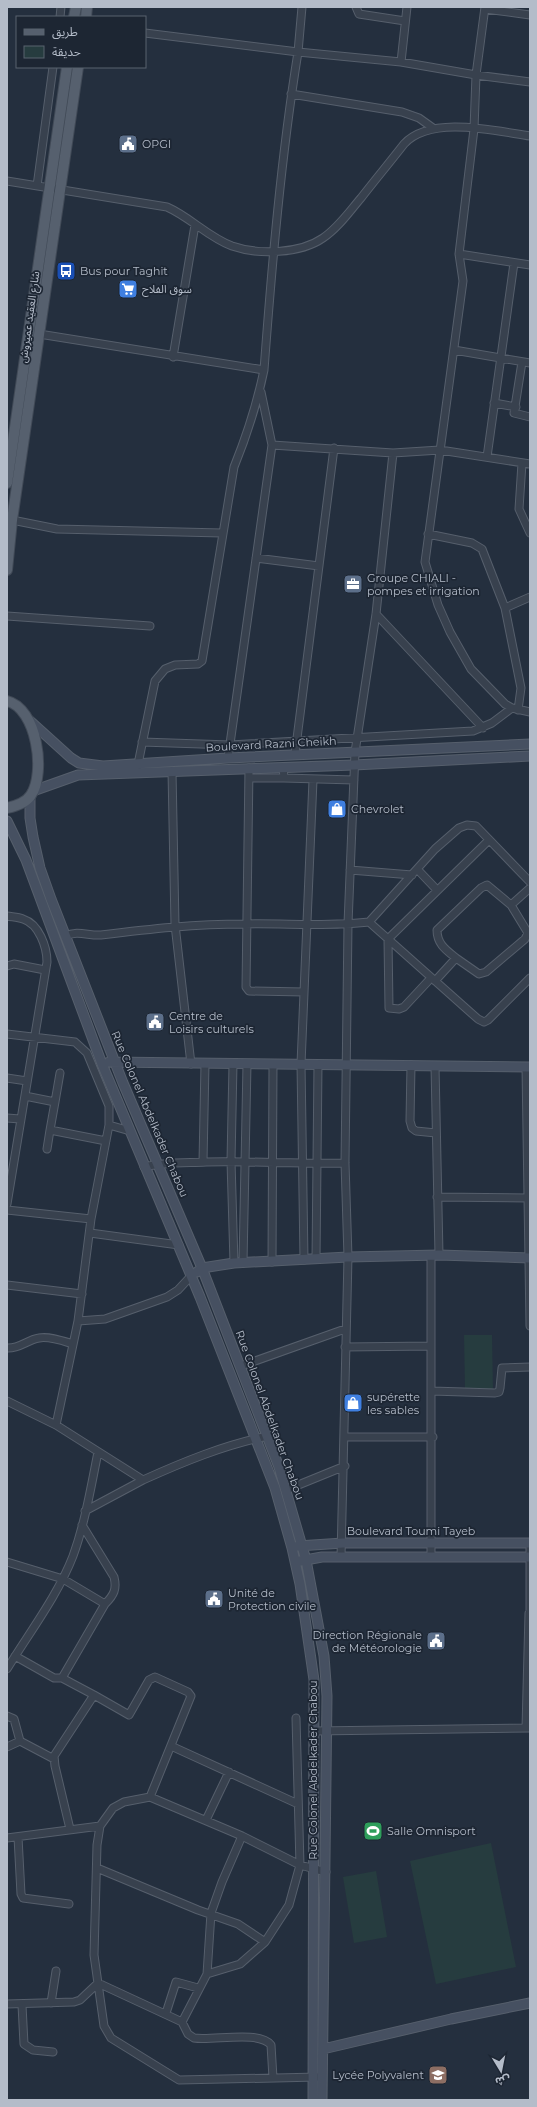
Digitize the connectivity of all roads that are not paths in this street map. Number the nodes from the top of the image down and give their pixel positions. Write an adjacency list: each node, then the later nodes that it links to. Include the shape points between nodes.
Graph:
1 (302, 7): 8 (street)
2 (356, 7): 6 (street, via 359,14)
3 (407, 7): 6 (street)
4 (485, 8): 5 (street); 13 (street)
5 (530, 16)
6 (405, 20): 9 (street)
7 (146, 32): 8 (street)
8 (298, 52): 9 (street); 15 (street)
9 (401, 62): 13 (street)
10 (53, 68): 12 (street); 20 (street)
11 (78, 68): 21 (main road, شارع العقيد عميروش)
12 (67, 69): 21 (main road, شارع العقيد عميروش)
13 (476, 74): 14 (street); 17 (street)
14 (530, 82)
15 (291, 94): 16 (street, via 407,114 419,118); 23 (street)
16 (433, 128): 17 (street, via 455,126); 23 (street, via 409,139 342,222 324,238 304,247)
17 (474, 129): 18 (street); 24 (street)
18 (530, 136)
19 (7, 181): 20 (street)
20 (37, 186): 21 (street)
21 (55, 190): 22 (street, via 167,207 179,212); 27 (main road, شارع العقيد عميروش); 44 (main road, شارع العقيد عميروش)
22 (195, 225): 23 (street, via 232,246); 29 (street)
23 (273, 252): 32 (street)
24 (459, 254): 25 (street); 28 (street, via 463,281)
25 (514, 263): 26 (street); 30 (street)
26 (530, 265)
27 (39, 334): 29 (street); 45 (main road, شارع العقيد عميروش)
28 (454, 350): 30 (street); 39 (street)
29 (173, 357): 32 (street)
30 (501, 359): 31 (street); 34 (street)
31 (526, 363): 35 (street)
32 (264, 370): 33 (street)
33 (260, 389): 37 (street); 46 (street, via 234,467)
34 (494, 404): 35 (street); 41 (street)
35 (516, 407): 36 (street, via 514,413)
36 (530, 417)
37 (272, 444): 38 (street); 49 (street)
38 (334, 448): 40 (street); 50 (street)
39 (440, 450): 40 (street); 41 (street); 48 (street)
40 (393, 453): 54 (street)
41 (487, 457): 42 (street)
42 (522, 463): 43 (street); 47 (street, via 519,509)
43 (530, 464)
44 (7, 483)
45 (12, 520): 46 (street, via 57,529); 51 (main road, شارع العقيد عميروش)
46 (222, 532): 66 (street, via 202,661 175,666 160,673 155,681)
47 (530, 533)
48 (428, 534): 53 (street, via 472,543 482,549); 60 (street, via 426,571 450,632 471,669)
49 (256, 558): 50 (street); 68 (street)
50 (319, 566): 65 (street)
51 (7, 570)
52 (530, 597): 53 (street)
53 (505, 608): 60 (street, via 521,688)
54 (376, 614): 63 (street); 64 (street)
55 (7, 616): 56 (street)
56 (150, 626)
57 (7, 693): 59 (main road)
58 (7, 701): 59 (main road)
59 (18, 706): 62 (main road)
60 (515, 709): 61 (street); 63 (street)
61 (530, 712)
62 (29, 720): 76 (main road, Boulevard Razni Cheikh, via 58,748 79,763); 82 (main road, via 37,754 37,776)
63 (483, 728): 64 (street, via 473,731)
64 (358, 737): 65 (street); 69 (street)
65 (296, 740): 68 (street); 70 (street)
66 (142, 742): 68 (street); 76 (street)
67 (530, 744): 69 (main road, Boulevard Razni Cheikh)
68 (230, 745): 72 (street)
69 (355, 752): 70 (main road, Boulevard Razni Cheikh); 73 (street)
70 (295, 754): 72 (main road, Boulevard Razni Cheikh)
71 (530, 756): 73 (main road, Boulevard Razni Cheikh)
72 (228, 758): 76 (main road, Boulevard Razni Cheikh)
73 (354, 765): 74 (main road, Boulevard Razni Cheikh); 81 (street)
74 (283, 767): 75 (main road, Boulevard Razni Cheikh); 79 (street)
75 (249, 768): 77 (main road, Boulevard Razni Cheikh); 78 (street)
76 (137, 769): 77 (main road, Boulevard Razni Cheikh); 82 (main road, Boulevard Razni Cheikh, via 78,775)
77 (172, 771): 97 (street)
78 (249, 778): 79 (street); 94 (street)
79 (284, 778): 80 (street)
80 (313, 780): 81 (street); 96 (street)
81 (354, 780): 86 (street)
82 (32, 794): 83 (main road, via 20,804); 98 (main road, Rue Colonel Abdelkader Chabou, via 30,818 40,868)
83 (7, 808)
84 (7, 821): 109 (main road, Rue Colonel Abdelkader Chabou, via 26,860)
85 (489, 840): 87 (street, via 476,826 466,825 435,849); 88 (street); 90 (street)
86 (350, 870): 87 (street); 95 (street)
87 (414, 872): 90 (street); 93 (street)
88 (530, 882)
89 (530, 888): 91 (street)
90 (437, 890): 99 (street)
91 (511, 905): 100 (street, via 526,928 528,934 525,940 486,972 479,974); 100 (street, via 487,885 436,930 436,938 442,947)
92 (7, 916): 102 (street, via 24,919 32,924 47,952)
93 (369, 922): 95 (street); 99 (street)
94 (246, 924): 96 (street); 97 (street); 105 (street, via 246,987 249,991)
95 (348, 924): 96 (street); 117 (street)
96 (307, 925): 105 (street)
97 (176, 926): 98 (street, via 94,936 72,933); 110 (street)
98 (66, 936): 108 (main road, Rue Colonel Abdelkader Chabou)
99 (388, 939): 104 (street); 104 (street, via 389,1008 394,1010 404,1007)
100 (456, 958): 104 (street)
101 (7, 966): 102 (street, via 14,964)
102 (45, 970): 107 (street)
103 (530, 978): 104 (street, via 484,1022 478,1020)
104 (433, 979)
105 (304, 992): 115 (street)
106 (7, 1034): 107 (street)
107 (35, 1037): 123 (street); 128 (street, via 75,1042 84,1049 109,1106)
108 (114, 1061): 109 (main road); 110 (main road); 139 (main road, Rue Colonel Abdelkader Chabou)
109 (102, 1064): 130 (main road, Rue Colonel Abdelkader Chabou)
110 (191, 1064): 111 (main road)
111 (205, 1064): 112 (main road); 135 (street)
112 (233, 1064): 113 (main road); 136 (street)
113 (247, 1064): 114 (main road); 137 (street)
114 (273, 1064): 115 (main road); 138 (street)
115 (301, 1064): 116 (main road); 140 (street)
116 (318, 1064): 117 (main road); 141 (street)
117 (346, 1065): 118 (main road); 142 (street)
118 (411, 1065): 119 (main road); 131 (street, via 412,1128 416,1131)
119 (435, 1066): 120 (main road); 131 (street)
120 (528, 1067): 134 (street)
121 (60, 1073): 125 (street)
122 (7, 1078): 123 (street)
123 (27, 1081): 124 (street)
124 (25, 1096): 125 (street); 127 (street)
125 (55, 1102): 129 (street)
126 (7, 1118): 127 (street)
127 (20, 1119): 143 (street)
128 (109, 1125): 130 (street); 132 (street)
129 (50, 1130): 132 (street); 133 (street)
130 (130, 1132): 144 (main road, Rue Colonel Abdelkader Chabou)
131 (436, 1133): 146 (street)
132 (106, 1141): 150 (street)
133 (47, 1149)
134 (529, 1151): 145 (street)
135 (203, 1162): 136 (street); 139 (street)
136 (231, 1162): 137 (street); 159 (street)
137 (245, 1162): 138 (street); 159 (street)
138 (272, 1162): 140 (street); 158 (street)
139 (158, 1164): 144 (street); 160 (main road, Rue Colonel Abdelkader Chabou)
140 (301, 1164): 141 (street); 157 (street)
141 (317, 1164): 142 (street); 156 (street)
142 (344, 1164): 154 (street)
143 (10, 1166): 148 (street)
144 (144, 1168): 152 (main road, Rue Colonel Abdelkader Chabou)
145 (529, 1182): 147 (street)
146 (437, 1197): 147 (street); 153 (street)
147 (528, 1198): 155 (street)
148 (7, 1204)
149 (7, 1210): 150 (street)
150 (92, 1219): 151 (street)
151 (90, 1233): 152 (street); 163 (street)
152 (179, 1245): 161 (main road, Rue Colonel Abdelkader Chabou)
153 (435, 1255): 154 (main road); 155 (main road); 168 (street)
154 (348, 1257): 156 (main road); 166 (street)
155 (529, 1258): 165 (street)
156 (316, 1259): 157 (main road)
157 (304, 1260): 158 (main road)
158 (272, 1262): 159 (main road)
159 (238, 1263): 160 (main road)
160 (202, 1268): 161 (main road); 171 (main road, Rue Colonel Abdelkader Chabou)
161 (191, 1276): 164 (street, via 167,1297 105,1319); 179 (main road, Rue Colonel Abdelkader Chabou)
162 (7, 1285): 163 (street)
163 (82, 1294): 164 (street)
164 (78, 1321): 167 (street)
165 (530, 1326)
166 (345, 1329): 169 (street); 171 (street)
167 (73, 1344): 170 (street, via 43,1337 13,1349); 175 (street)
168 (431, 1346): 169 (street); 173 (street)
169 (345, 1347): 177 (street)
170 (7, 1348)
171 (241, 1366): 176 (main road, Rue Colonel Abdelkader Chabou)
172 (530, 1367): 173 (street, via 502,1368 499,1392 495,1393)
173 (432, 1391): 178 (street)
174 (7, 1401): 175 (street)
175 (56, 1425): 180 (street)
176 (268, 1436): 179 (street); 183 (main road, Rue Colonel Abdelkader Chabou)
177 (345, 1437): 178 (street); 181 (street)
178 (432, 1437): 187 (street)
179 (255, 1439): 182 (street, via 179,1464); 190 (main road, Rue Colonel Abdelkader Chabou, via 275,1488)
180 (98, 1452): 182 (street); 184 (street)
181 (345, 1466): 183 (street); 186 (street)
182 (143, 1480): 184 (street)
183 (286, 1490): 189 (main road, Rue Colonel Abdelkader Chabou)
184 (85, 1511): 185 (street)
185 (82, 1525): 198 (street); 199 (street, via 114,1577 114,1592)
186 (342, 1543): 187 (main road, Boulevard Toumi Tayeb); 189 (main road, Boulevard Toumi Tayeb); 192 (street)
187 (431, 1543): 188 (main road, Boulevard Toumi Tayeb); 193 (street)
188 (530, 1543)
189 (302, 1545): 190 (main road, Boulevard Toumi Tayeb); 195 (main road, Rue Colonel Abdelkader Chabou)
190 (292, 1548): 197 (main road, Rue Colonel Abdelkader Chabou)
191 (530, 1548): 194 (street)
192 (341, 1557): 193 (main road); 195 (main road)
193 (431, 1557): 194 (main road)
194 (530, 1557): 200 (street)
195 (306, 1560): 197 (main road); 209 (main road, Rue Colonel Abdelkader Chabou, via 324,1656)
196 (7, 1562): 198 (street)
197 (294, 1562): 210 (main road, Rue Colonel Abdelkader Chabou, via 310,1645)
198 (63, 1579): 199 (street); 201 (street)
199 (105, 1604): 203 (street)
200 (529, 1613): 204 (street)
201 (15, 1656): 202 (street); 203 (street, via 54,1678)
202 (7, 1669)
203 (62, 1678): 205 (street)
204 (529, 1678): 208 (street)
205 (94, 1695): 212 (street, via 129,1715 149,1680 155,1677 188,1692 191,1699); 214 (street)
206 (7, 1716): 211 (street, via 14,1719)
207 (296, 1718): 217 (street)
208 (528, 1728): 209 (street)
209 (327, 1730): 210 (street); 227 (main road, Rue Colonel Abdelkader Chabou)
210 (315, 1731): 226 (main road, Rue Colonel Abdelkader Chabou)
211 (20, 1741): 213 (street); 214 (street)
212 (171, 1746): 215 (street); 216 (street)
213 (7, 1747)
214 (54, 1759): 220 (street)
215 (229, 1772): 217 (street); 218 (street)
216 (150, 1797): 218 (street); 219 (street, via 117,1805)
217 (298, 1804): 224 (street)
218 (206, 1820): 221 (street)
219 (100, 1826): 220 (street); 225 (street)
220 (70, 1829): 223 (street)
221 (242, 1836): 224 (street); 229 (street)
222 (7, 1838): 223 (street)
223 (18, 1838): 228 (street, via 23,1898)
224 (300, 1865): 226 (street); 230 (street, via 289,1904)
225 (97, 1868): 229 (street); 233 (street, via 94,1955)
226 (314, 1869): 227 (street); 243 (main road, Rue Colonel Abdelkader Chabou)
227 (326, 1872): 241 (main road, Rue Colonel Abdelkader Chabou)
228 (69, 1904)
229 (211, 1913): 230 (street, via 238,1924); 232 (street)
230 (265, 1942): 232 (street, via 240,1964)
231 (56, 1971): 235 (street)
232 (206, 1974): 234 (street)
233 (98, 1984): 235 (street, via 80,2000 66,2004); 239 (street); 244 (street, via 104,2026 111,2038 175,2079 186,2081)
234 (198, 1988): 239 (street, via 176,1982); 240 (street)
235 (51, 2003): 238 (street)
236 (530, 2003): 241 (main road)
237 (7, 2004): 238 (street)
238 (22, 2005): 242 (street, via 24,2044 33,2050)
239 (166, 2014): 240 (street)
240 (182, 2022): 244 (street, via 188,2034 194,2038 256,2038 268,2042 271,2045)
241 (323, 2049): 243 (main road, Rue Colonel Abdelkader Chabou)
242 (53, 2052)
243 (318, 2077): 244 (street); 245 (main road, Rue Colonel Abdelkader Chabou); 246 (main road, Rue Colonel Abdelkader Chabou)
244 (273, 2078)
245 (313, 2100)
246 (322, 2100)

